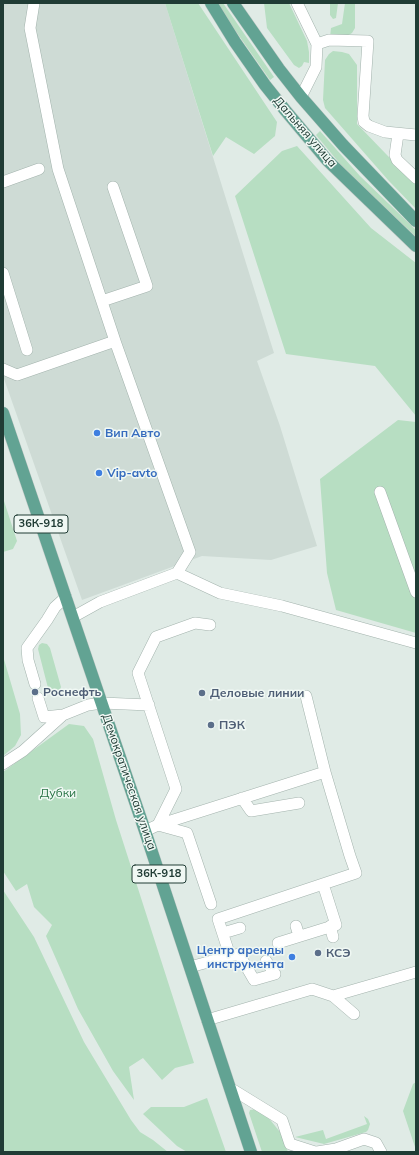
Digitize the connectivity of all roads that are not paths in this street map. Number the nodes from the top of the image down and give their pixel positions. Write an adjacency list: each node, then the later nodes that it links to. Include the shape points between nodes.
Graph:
1 (34, 3): 17 (street, via 30,28 58,169)
2 (211, 3): 7 (main road, Дальняя улица, via 234,42)
3 (233, 3): 6 (main road, Дальняя улица)
4 (297, 3): 5 (street)
5 (317, 44): 6 (street, via 316,67); 8 (street, via 328,40 368,41 364,122 385,132)
6 (301, 97): 7 (main road); 14 (main road, Дальняя улица, via 342,145)
7 (285, 110): 15 (main road, Дальняя улица, via 327,160)
8 (398, 134): 9 (street); 11 (street, via 395,155 397,160)
9 (416, 135)
10 (39, 169): 12 (street)
11 (416, 178)
12 (3, 182)
13 (113, 187): 17 (street, via 147,286)
14 (416, 221)
15 (416, 246)
16 (3, 273): 19 (street)
17 (102, 301): 18 (street)
18 (115, 341): 20 (street, via 17,375); 23 (street, via 190,552)
19 (27, 350)
20 (3, 369)
21 (3, 413): 25 (main road, Демократическая улица / 36К-918)
22 (380, 492): 24 (street)
23 (177, 573): 26 (street, via 100,602); 28 (street, via 220,593 282,606)
24 (415, 588)
25 (66, 597): 26 (main road, Демократическая улица / 36К-918); 29 (street, via 55,608 27,648)
26 (73, 617): 32 (main road, Демократическая улица / 36К-918)
27 (210, 625): 33 (street, via 195,624 156,637 138,673)
28 (416, 643)
29 (35, 684)
30 (306, 696): 36 (street)
31 (38, 698): 34 (street, via 44,717)
32 (102, 703): 33 (street); 34 (street); 40 (main road, Демократическая улица / 36К-918)
33 (149, 705): 39 (street, via 176,789)
34 (63, 715): 35 (street, via 23,751)
35 (3, 764)
36 (325, 772): 37 (street); 41 (street, via 356,873)
37 (242, 798): 38 (street, via 251,811); 39 (street)
38 (299, 803)
39 (158, 825): 40 (street); 42 (street, via 187,833)
40 (145, 831): 48 (main road, Демократическая улица / 36К-918)
41 (323, 884): 44 (street, via 218,919); 45 (street, via 336,925 332,932 298,931)
42 (211, 904)
43 (240, 928): 44 (street)
44 (223, 933): 46 (street)
45 (278, 943)
46 (230, 956): 47 (street, via 239,954 254,980 275,974); 48 (street)
47 (266, 961)
48 (190, 967): 52 (main road, Демократическая улица / 36К-918)
49 (416, 972): 50 (street)
50 (334, 996): 51 (street); 52 (street, via 312,989)
51 (354, 1014)
52 (207, 1020): 53 (main road, Демократическая улица / 36К-918)
53 (230, 1088): 54 (street, via 282,1120); 56 (main road, Демократическая улица / 36К-918)
54 (291, 1148): 57 (street)
55 (337, 1150): 57 (street); 58 (street, via 364,1139 376,1143)
56 (251, 1152)
57 (316, 1152)
58 (381, 1152)

